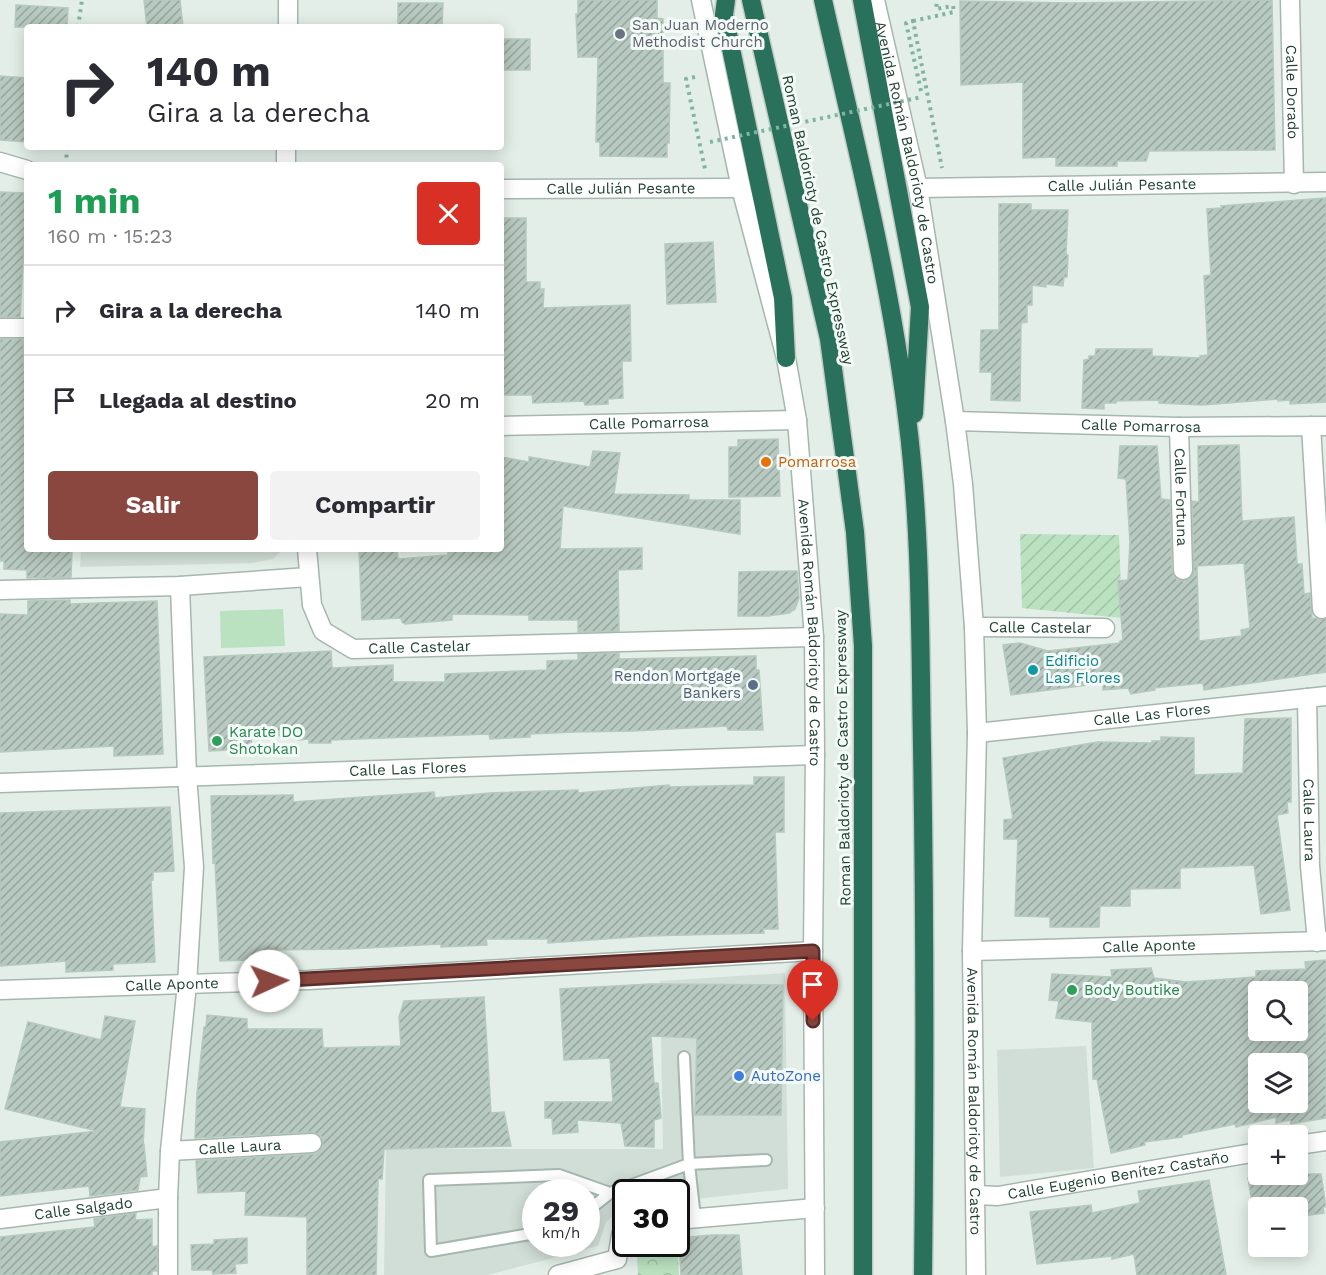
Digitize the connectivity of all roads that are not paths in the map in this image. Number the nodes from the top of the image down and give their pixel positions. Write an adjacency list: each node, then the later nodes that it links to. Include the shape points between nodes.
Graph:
1 (288, 0): 9 (street)
2 (701, 0): 14 (street, Avenida Román Baldorioty de Castro)
3 (726, 0): 19 (highway, via 724,15 783,298)
4 (751, 0): 71 (highway, Roman Baldorioty de Castro Expressway, via 829,339 855,532 863,646)
5 (824, 0): 25 (highway, via 885,281)
6 (862, 0): 25 (highway, via 920,307)
7 (875, 0): 15 (street, Avenida Román Baldorioty de Castro)
8 (1290, 0): 13 (street, Calle Dorado)
9 (288, 24)
10 (0, 162): 11 (street)
11 (24, 169)
12 (1326, 182): 13 (street, Calle Julián Pesante)
13 (1294, 184): 15 (street, Calle Julián Pesante)
14 (741, 188): 16 (street, Calle Julián Pesante); 19 (street, Avenida Román Baldorioty de Castro)
15 (918, 188): 21 (street, Avenida Román Baldorioty de Castro)
16 (504, 189)
17 (0, 328): 18 (street)
18 (24, 328)
19 (786, 358): 20 (street, Avenida Román Baldorioty de Castro)
20 (797, 420): 22 (street, Calle Pomarrosa); 34 (street, Avenida Román Baldorioty de Castro)
21 (955, 421): 24 (street, Calle Pomarrosa); 32 (street, Avenida Román Baldorioty de Castro)
22 (504, 426)
23 (1319, 426): 24 (street, Calle Pomarrosa); 31 (street)
24 (1179, 427): 27 (street, Calle Fortuna)
25 (912, 464): 55 (highway, via 919,581 923,792)
26 (307, 552): 28 (street, Calle Castelar)
27 (1183, 570)
28 (308, 577): 29 (street); 34 (street, Calle Castelar, via 312,605 323,631 353,649)
29 (180, 586): 30 (street); 39 (street)
30 (0, 590)
31 (1322, 609)
32 (974, 627): 33 (street, Calle Castelar); 37 (street, Avenida Román Baldorioty de Castro)
33 (1105, 628)
34 (814, 637): 38 (street, Avenida Román Baldorioty de Castro)
35 (1326, 696): 36 (street, Calle Las Flores)
36 (1307, 698): 37 (street, Calle Las Flores); 41 (street, Calle Laura)
37 (977, 734): 44 (street, Avenida Román Baldorioty de Castro)
38 (815, 755): 39 (street, Calle Las Flores); 43 (street, Avenida Román Baldorioty de Castro)
39 (187, 776): 40 (street, Calle Las Flores); 45 (street, via 194,867)
40 (0, 783)
41 (1317, 809): 42 (street, Calle Laura, via 1310,866)
42 (1322, 941): 44 (street, Calle Aponte)
43 (813, 951): 45 (street, Calle Aponte); 63 (street, Avenida Román Baldorioty de Castro)
44 (972, 951): 60 (street, Avenida Román Baldorioty de Castro)
45 (188, 984): 46 (street, Calle Aponte); 51 (street)
46 (0, 990)
47 (684, 1058): 54 (lane)
48 (1326, 1141): 50 (street)
49 (312, 1143): 51 (street, Calle Laura)
50 (1308, 1144)
51 (170, 1151): 61 (street)
52 (1248, 1154): 60 (street, Calle Eugenio Benítez Castaño, via 998,1196)
53 (766, 1160): 54 (lane)
54 (690, 1164): 57 (lane); 59 (lane)
55 (924, 1164): 72 (highway); 73 (highway)
56 (570, 1179): 66 (lane, via 559,1175 429,1180 431,1251)
57 (689, 1179)
58 (600, 1190): 59 (lane)
59 (609, 1193): 62 (lane)
60 (976, 1195): 74 (street, Avenida Román Baldorioty de Castro)
61 (168, 1198): 64 (street, Calle Salgado); 68 (street)
62 (600, 1200)
63 (815, 1208): 65 (street); 70 (street, Avenida Román Baldorioty de Castro)
64 (0, 1218)
65 (690, 1219)
66 (522, 1235)
67 (618, 1267): 69 (street)
68 (168, 1275)
69 (558, 1275)
70 (815, 1275)
71 (863, 1275)
72 (923, 1275)
73 (936, 1275)
74 (976, 1275)

